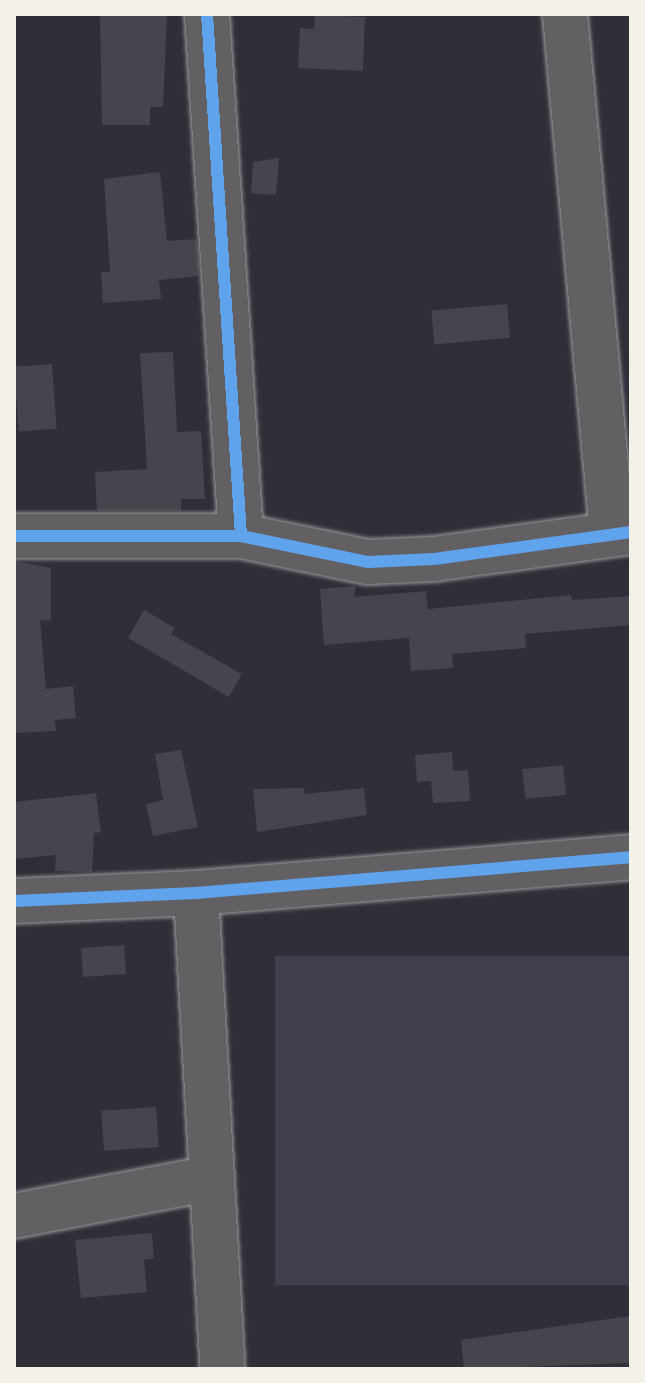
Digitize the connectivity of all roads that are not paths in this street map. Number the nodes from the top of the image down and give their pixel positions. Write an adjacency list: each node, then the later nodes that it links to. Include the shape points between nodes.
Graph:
1 (207, 14): 5 (street)
2 (565, 14): 3 (street)
3 (621, 532): 5 (street, via 434,559 368,562)
4 (14, 536): 5 (street)
5 (241, 536)
6 (631, 857): 7 (street)
7 (196, 893): 8 (street); 9 (street)
8 (14, 901)
9 (211, 1178): 10 (street); 11 (street)
10 (14, 1216)
11 (223, 1369)

